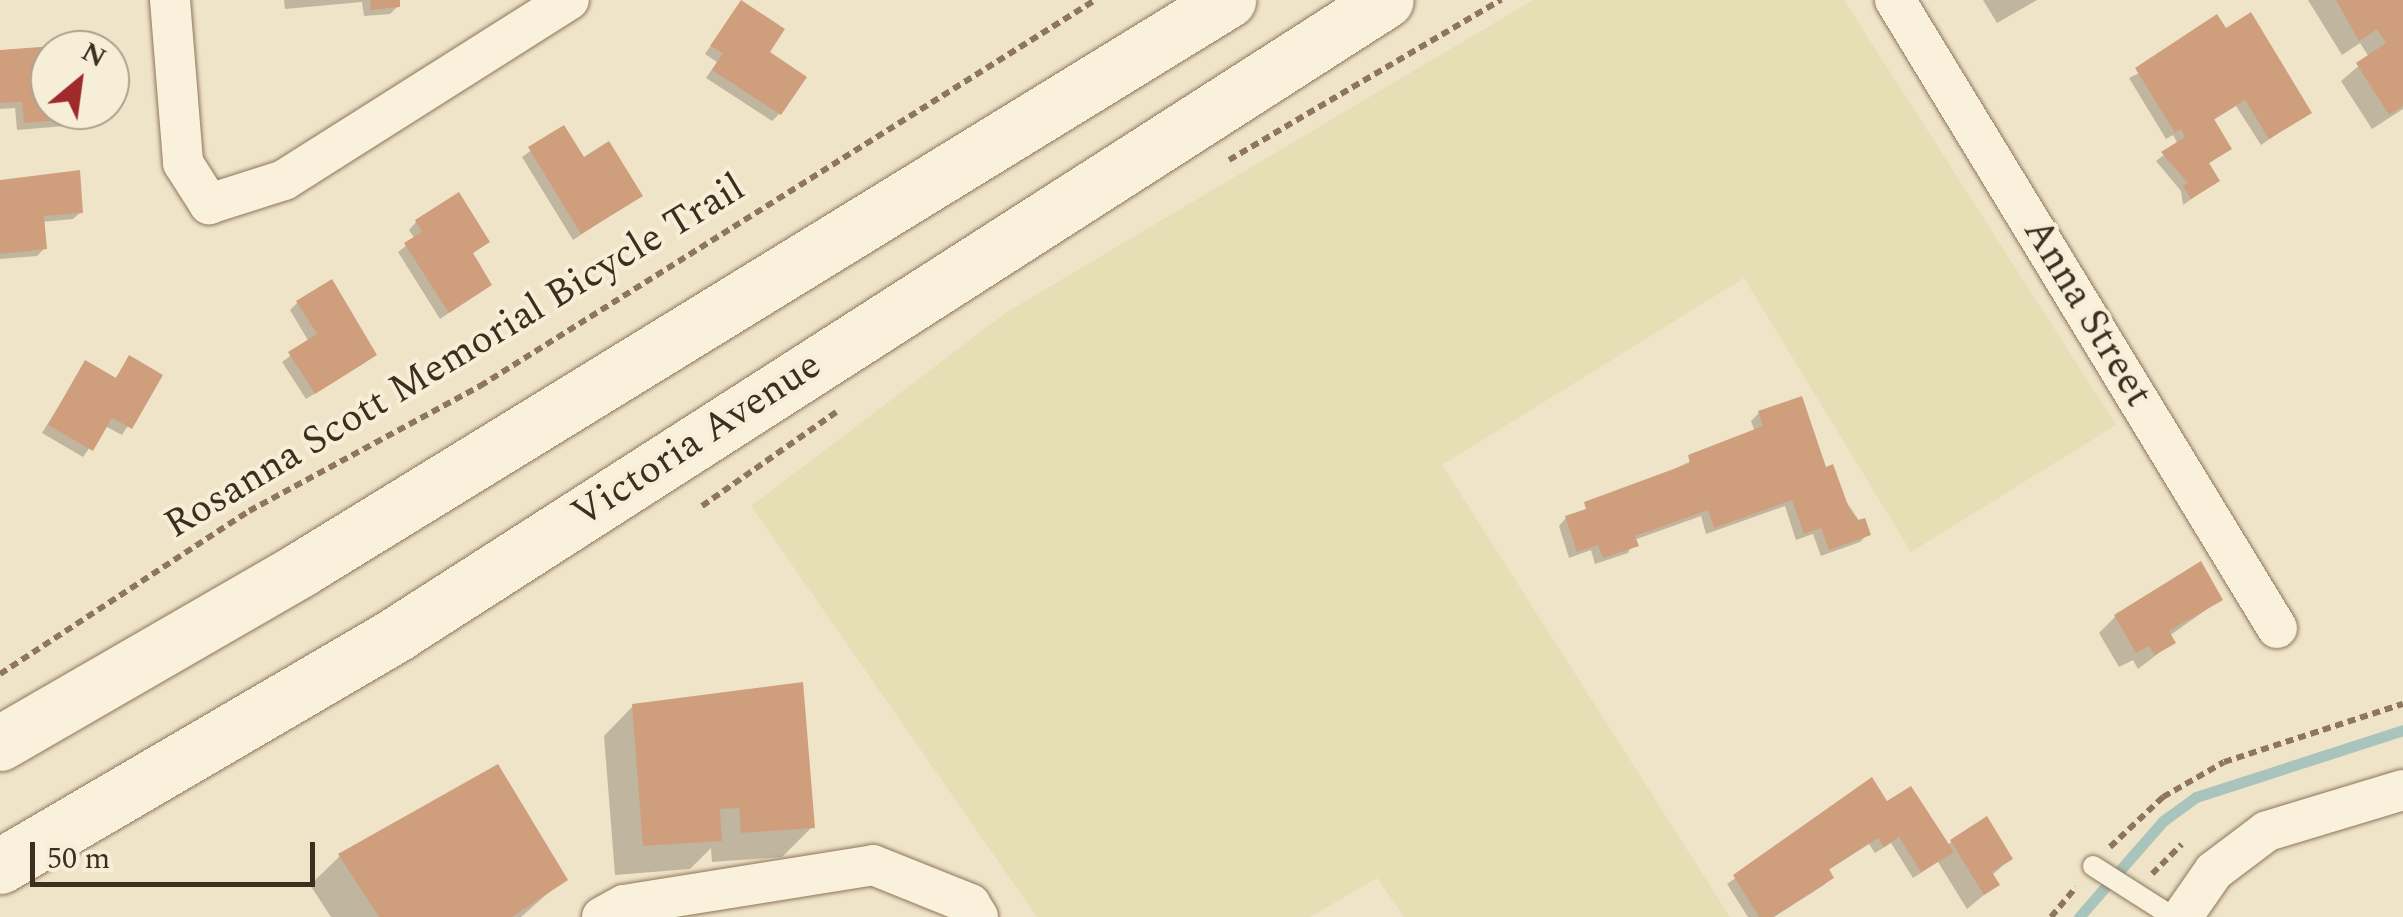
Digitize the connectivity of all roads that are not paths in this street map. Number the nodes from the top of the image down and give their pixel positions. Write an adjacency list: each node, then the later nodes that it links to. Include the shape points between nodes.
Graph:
1 (170, 0): 2 (street, via 183,163 209,204 284,180)
2 (569, 0)
3 (1228, 0): 7 (main road, via 301,568)
4 (1386, 0): 9 (main road, Victoria Avenue, via 398,633)
5 (1895, 0): 6 (street, Anna Street)
6 (2277, 628)
7 (0, 744)
8 (2403, 790): 14 (street, via 2267,832 2214,871)
9 (0, 866)
10 (2093, 866): 13 (lane)
11 (602, 917): 12 (street, via 624,905 873,865 970,904)
12 (978, 917)
13 (2172, 917)
14 (2182, 917)

